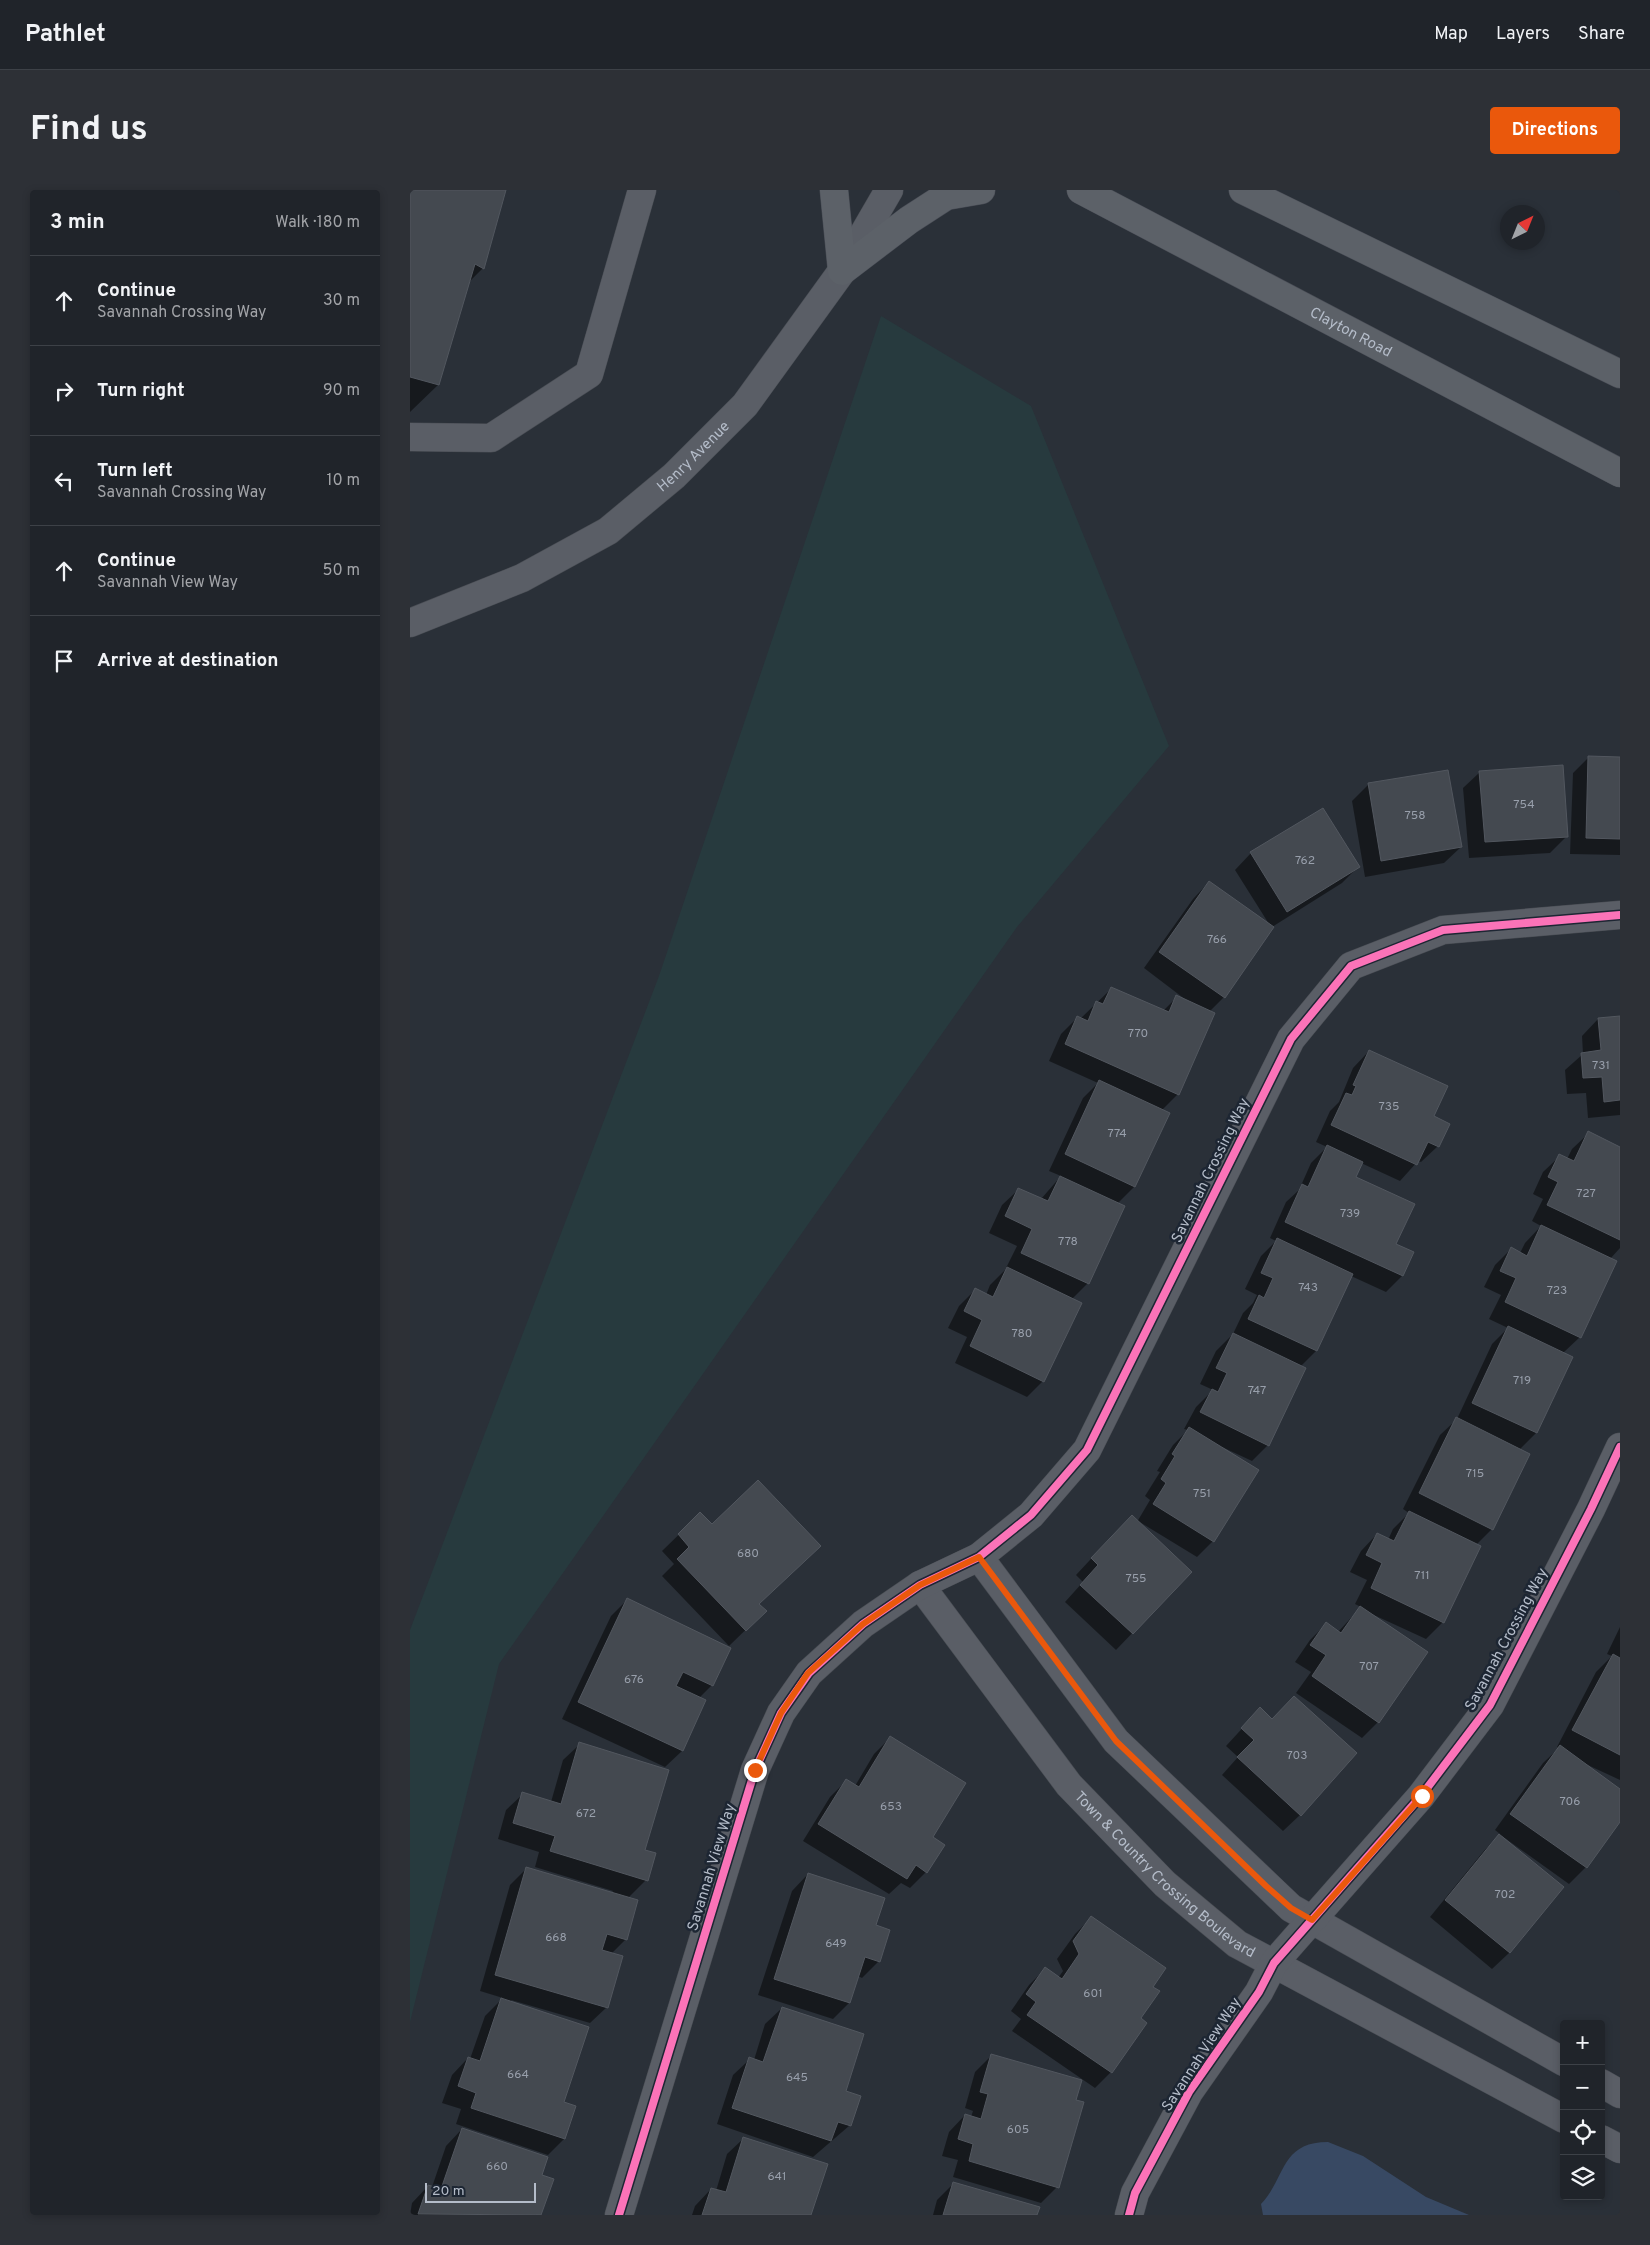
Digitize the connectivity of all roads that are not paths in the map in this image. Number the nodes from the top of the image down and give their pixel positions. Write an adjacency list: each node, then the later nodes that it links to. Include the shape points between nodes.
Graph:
1 (642, 190): 9 (street, via 589,374 490,438)
2 (834, 190): 7 (main road)
3 (889, 190): 7 (street, Henry Avenue)
4 (981, 190): 7 (main road, via 946,196)
5 (1081, 190): 10 (main road, Clayton Road)
6 (1244, 190): 8 (main road)
7 (842, 271): 11 (street, Henry Avenue, via 745,405 674,476 608,531 522,578)
8 (1620, 374)
9 (410, 437)
10 (1620, 474)
11 (410, 623)
12 (1620, 915): 14 (street, Savannah Crossing Way, via 1443,930 1351,966 1291,1039 1087,1450 1031,1516)
13 (1620, 1447): 16 (street, Savannah Crossing Way, via 1490,1705 1422,1796)
14 (979, 1557): 15 (street, Savannah Crossing Way); 16 (street, via 1116,1741 1266,1886 1291,1908)
15 (920, 1585): 17 (street, Town & Country Crossing Boulevard, via 1069,1785 1164,1884 1238,1944); 22 (street, Savannah View Way, via 863,1624 808,1673 781,1713 755,1770)
16 (1312, 1920): 17 (street, Savannah Crossing Way); 18 (street)
17 (1274, 1964): 21 (street, Town & Country Crossing Boulevard); 23 (street, Savannah View Way, via 1259,1992 1189,2092 1135,2192)
18 (1560, 2060)
19 (1605, 2085): 20 (street)
20 (1620, 2094)
21 (1560, 2117)
22 (619, 2215)
23 (1129, 2215)

